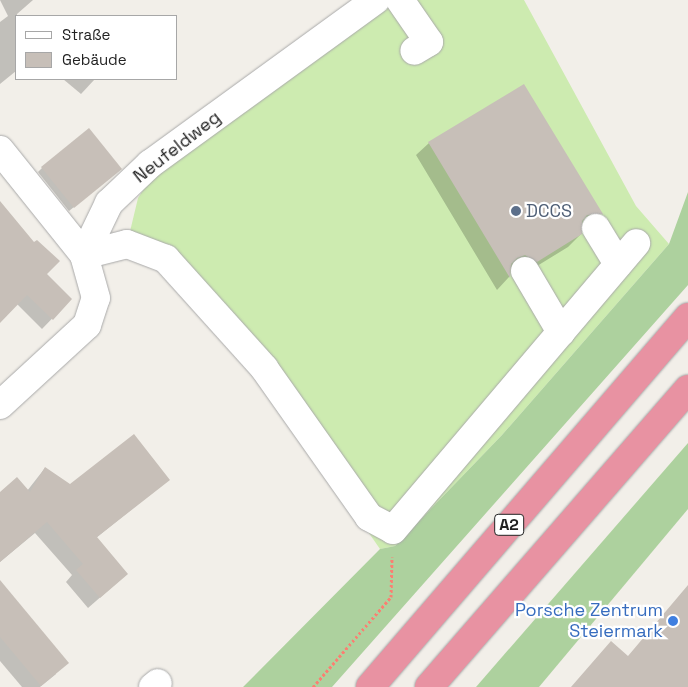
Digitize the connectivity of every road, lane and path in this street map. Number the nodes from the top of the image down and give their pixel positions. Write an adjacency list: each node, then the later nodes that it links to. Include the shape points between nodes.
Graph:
1 (376, 0): 7 (street, Neufeldweg, via 150,164 109,203)
2 (400, 0): 3 (street, via 428,42)
3 (414, 52)
4 (0, 150): 7 (street)
5 (596, 228): 8 (street)
6 (636, 243): 8 (street)
7 (84, 255): 13 (street, via 96,298 87,325); 14 (street, via 127,244 166,259 264,368 369,517)
8 (618, 264): 11 (street)
9 (524, 271): 11 (street)
10 (688, 317): 16 (highway, A2)
11 (561, 332): 14 (street)
12 (688, 389): 17 (highway, A2)
13 (0, 405)
14 (393, 530): 15 (path, via 391,597)
15 (313, 687)
16 (370, 687)
17 (429, 687)

